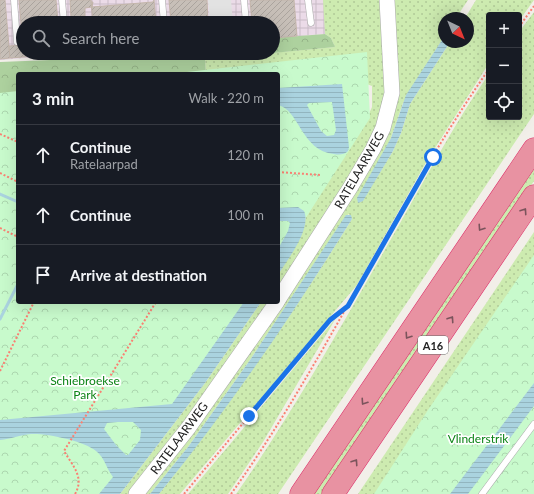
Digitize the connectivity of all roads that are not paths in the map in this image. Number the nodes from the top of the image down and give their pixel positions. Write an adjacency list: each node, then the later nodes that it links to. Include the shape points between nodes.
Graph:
1 (14, 0): 10 (lane)
2 (62, 0): 7 (lane)
3 (162, 0): 8 (lane)
4 (244, 0): 9 (lane)
5 (308, 0): 11 (lane)
6 (387, 0): 14 (street, RATELAARWEG, via 392,93 383,128 374,149)
7 (63, 16)
8 (163, 16)
9 (245, 16)
10 (16, 21)
11 (311, 23)
12 (534, 149): 18 (highway, A16, one-way to 18)
13 (534, 196): 19 (highway, A16, one-way to 13)
14 (280, 296)
15 (275, 304): 17 (street, RATELAARWEG, via 189,427)
16 (534, 424): 20 (lane)
17 (136, 494)
18 (301, 494)
19 (333, 494)
20 (482, 494)

